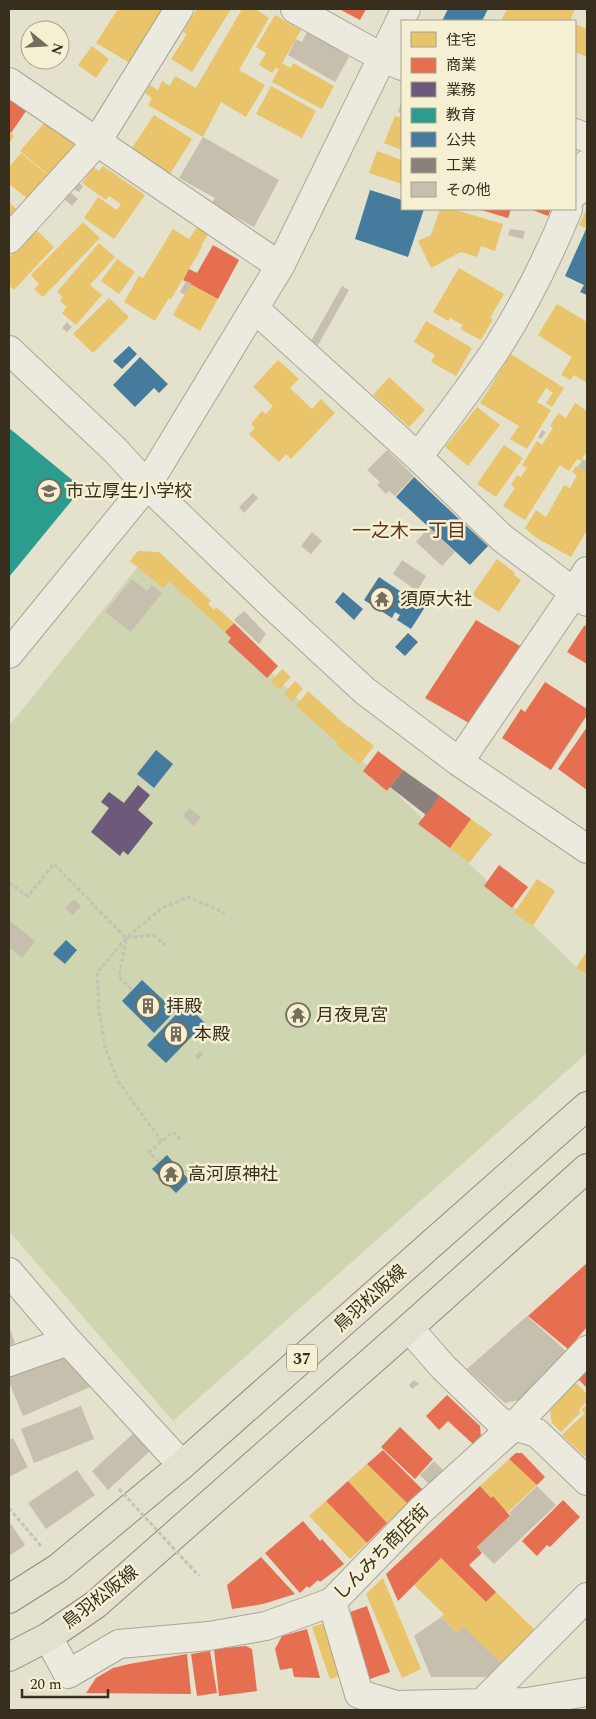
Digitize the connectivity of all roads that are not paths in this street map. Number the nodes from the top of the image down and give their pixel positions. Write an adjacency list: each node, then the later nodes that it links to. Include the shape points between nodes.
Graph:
1 (180, 9): 6 (street)
2 (295, 9): 4 (street)
3 (401, 29): 4 (street)
4 (393, 62): 11 (street)
5 (9, 82): 6 (street)
6 (96, 143): 10 (street); 11 (street)
7 (587, 164): 8 (street)
8 (576, 192)
9 (568, 210): 14 (street, via 522,306 498,346)
10 (9, 239)
11 (280, 266): 12 (street)
12 (255, 309): 14 (street); 15 (street)
13 (9, 350): 15 (street, via 115,450)
14 (418, 457): 16 (street, via 502,538)
15 (147, 485): 17 (street); 18 (street, via 365,691)
16 (583, 589): 18 (street)
17 (9, 654)
18 (460, 762): 19 (street)
19 (587, 849)
20 (587, 1106): 28 (main road, 鳥羽松阪線 / 37)
21 (587, 1168): 23 (main road, 鳥羽松阪線)
22 (9, 1272): 24 (street)
23 (409, 1328): 27 (street, via 443,1367 500,1422); 33 (main road, 鳥羽松阪線, via 94,1605)
24 (68, 1341): 26 (street); 28 (street)
25 (587, 1350): 27 (street, しんみち商店街)
26 (9, 1362)
27 (514, 1426): 29 (street, via 537,1433); 32 (street, しんみち商店街, via 420,1511)
28 (182, 1465): 31 (main road, 鳥羽松阪線 / 37, via 58,1568)
29 (587, 1481)
30 (587, 1597): 36 (street)
31 (9, 1599)
32 (332, 1602): 33 (street, しんみち商店街, via 266,1626 209,1636 119,1644 68,1674); 36 (street, via 359,1694 396,1705)
33 (48, 1637): 34 (main road, 鳥羽松阪線)
34 (9, 1657)
35 (587, 1692): 36 (street, via 527,1702)
36 (482, 1703)

